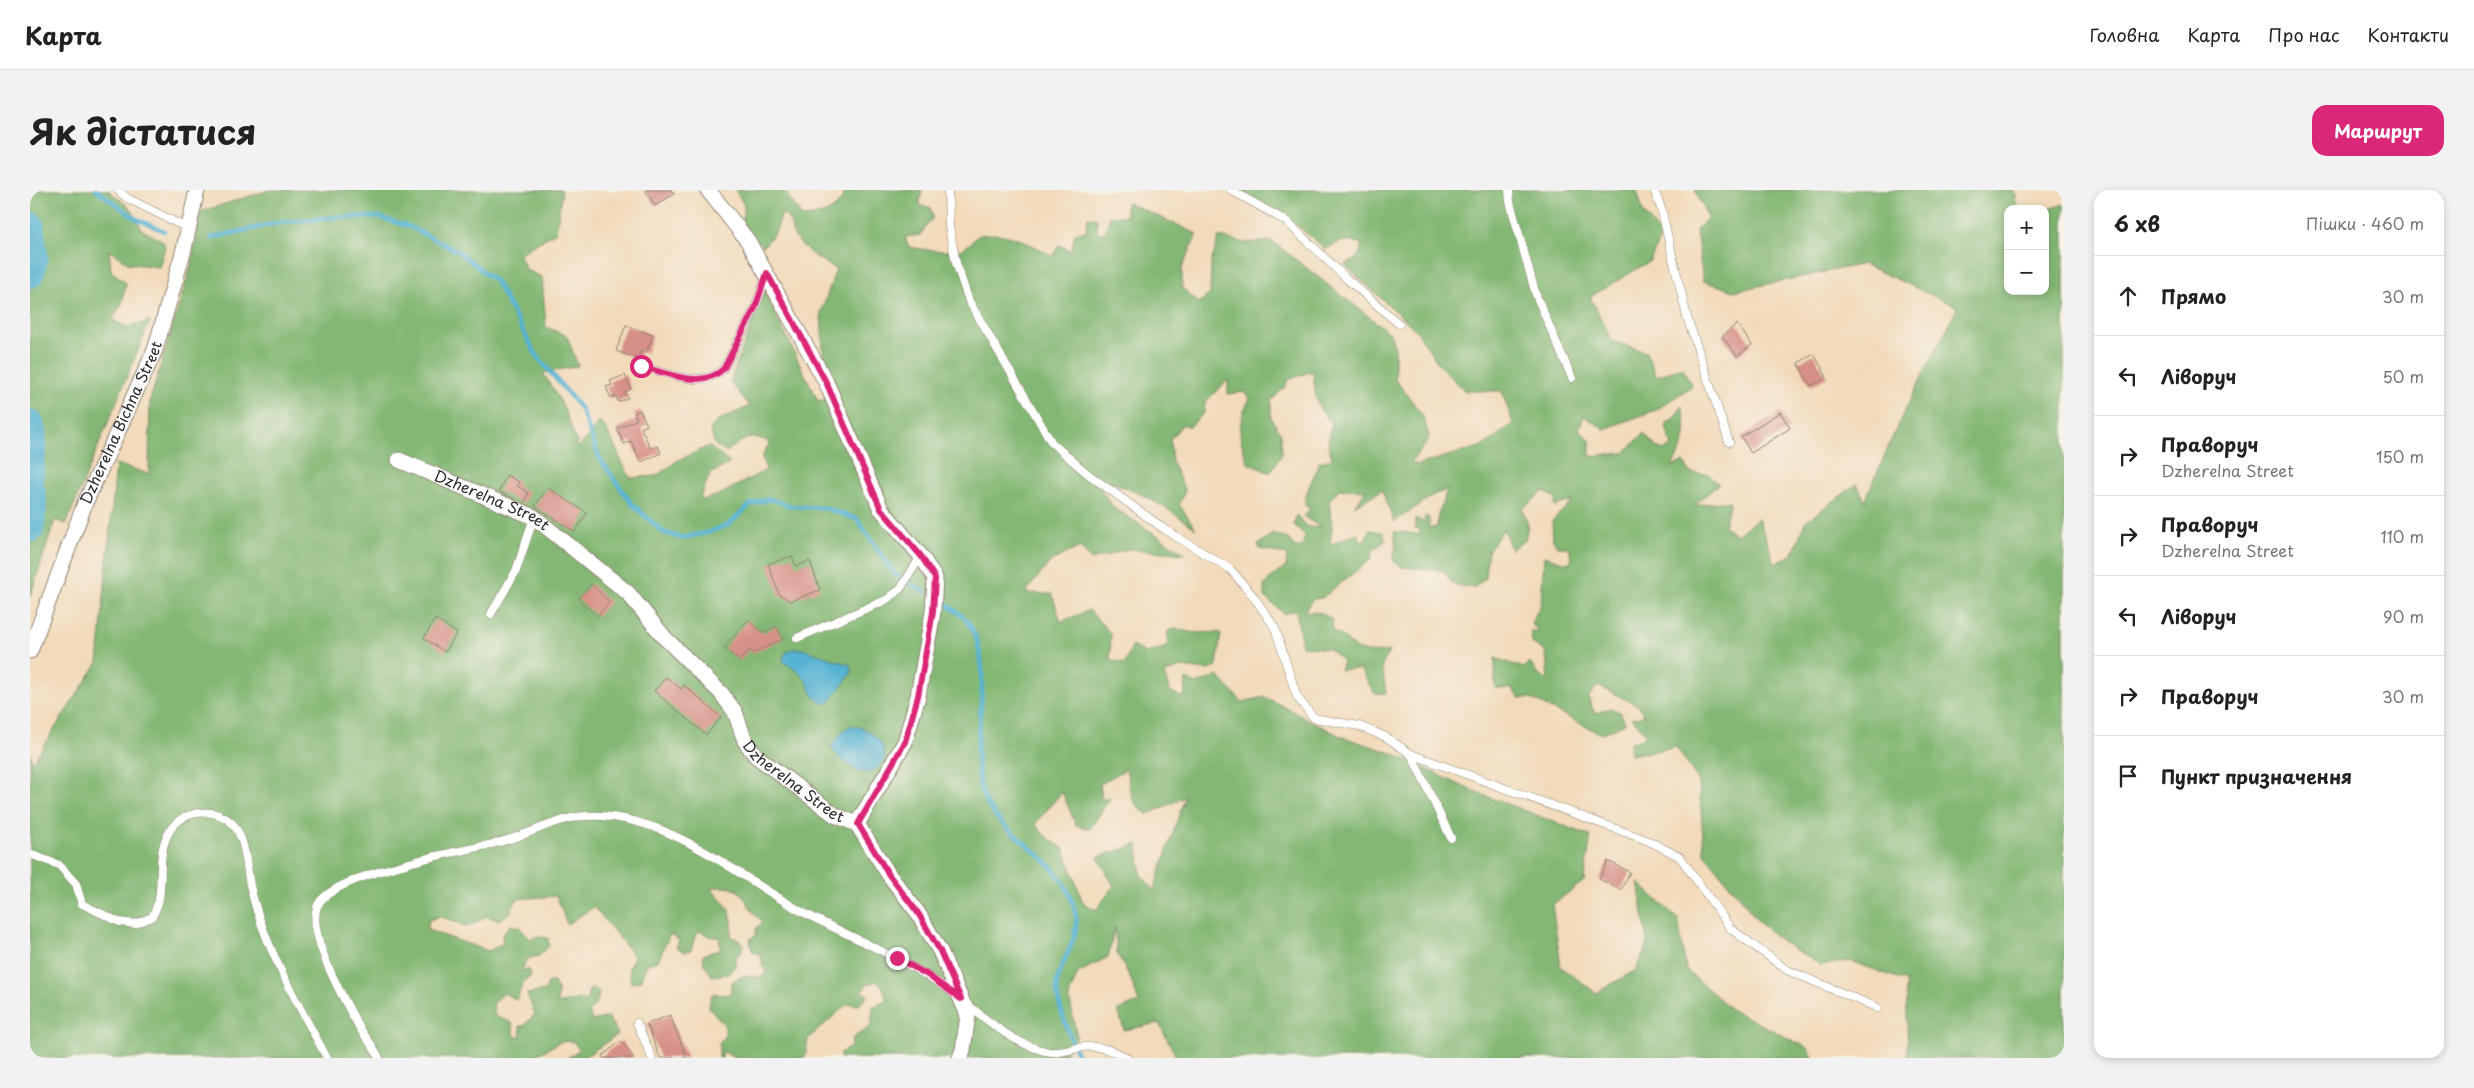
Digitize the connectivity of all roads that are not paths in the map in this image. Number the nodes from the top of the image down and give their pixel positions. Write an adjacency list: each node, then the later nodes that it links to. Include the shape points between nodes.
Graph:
1 (118, 190): 8 (lane, via 127,198)
2 (197, 190): 8 (street, Dzherelna Bichna Street)
3 (708, 190): 9 (street, Dzherelna Street, via 748,241)
4 (948, 190): 20 (lane, via 954,254 969,301 1052,443 1088,474 1167,531 1230,570 1275,628 1296,697 1314,718 1359,726 1386,737)
5 (1231, 190): 10 (lane, via 1286,221)
6 (1509, 190): 12 (lane, via 1536,295)
7 (1654, 190): 13 (lane, via 1687,317)
8 (188, 229): 19 (street, Dzherelna Bichna Street, via 156,350 85,503)
9 (767, 273): 11 (lane, via 755,308 717,376 691,378); 16 (street, Dzherelna Street, via 826,382 881,509)
10 (1399, 324)
11 (641, 366)
12 (1572, 378)
13 (1730, 442)
14 (399, 460): 15 (street, Dzherelna Street)
15 (534, 517): 17 (lane, via 516,571); 21 (street, Dzherelna Street, via 628,593 665,638 722,693 756,756 835,816)
16 (921, 556): 18 (lane, via 901,588 886,600); 21 (street, Dzherelna Street, via 935,578 933,612 918,696 905,742)
17 (491, 614)
18 (797, 638)
19 (30, 650)
20 (1411, 754): 22 (lane); 25 (lane, via 1648,841 1680,857 1731,929 1787,970)
21 (858, 824): 24 (street, via 889,875 918,913 940,951)
22 (1450, 838)
23 (30, 854): 27 (lane, via 59,865 76,884 82,904 119,922 135,924 152,917 159,900 164,845 179,820 191,814 210,812 232,824 241,837 254,902 273,950)
24 (961, 999): 28 (lane, via 926,974 806,913 672,834 628,818 585,816 489,845 383,870 327,894 317,907 315,927 328,968); 30 (street, via 968,1015); 31 (lane, via 1021,1043 1046,1052 1102,1047)
25 (1878, 1008)
26 (637, 1023): 29 (lane)
27 (328, 1058)
28 (379, 1058)
29 (652, 1058)
30 (960, 1058)
31 (1126, 1058)

